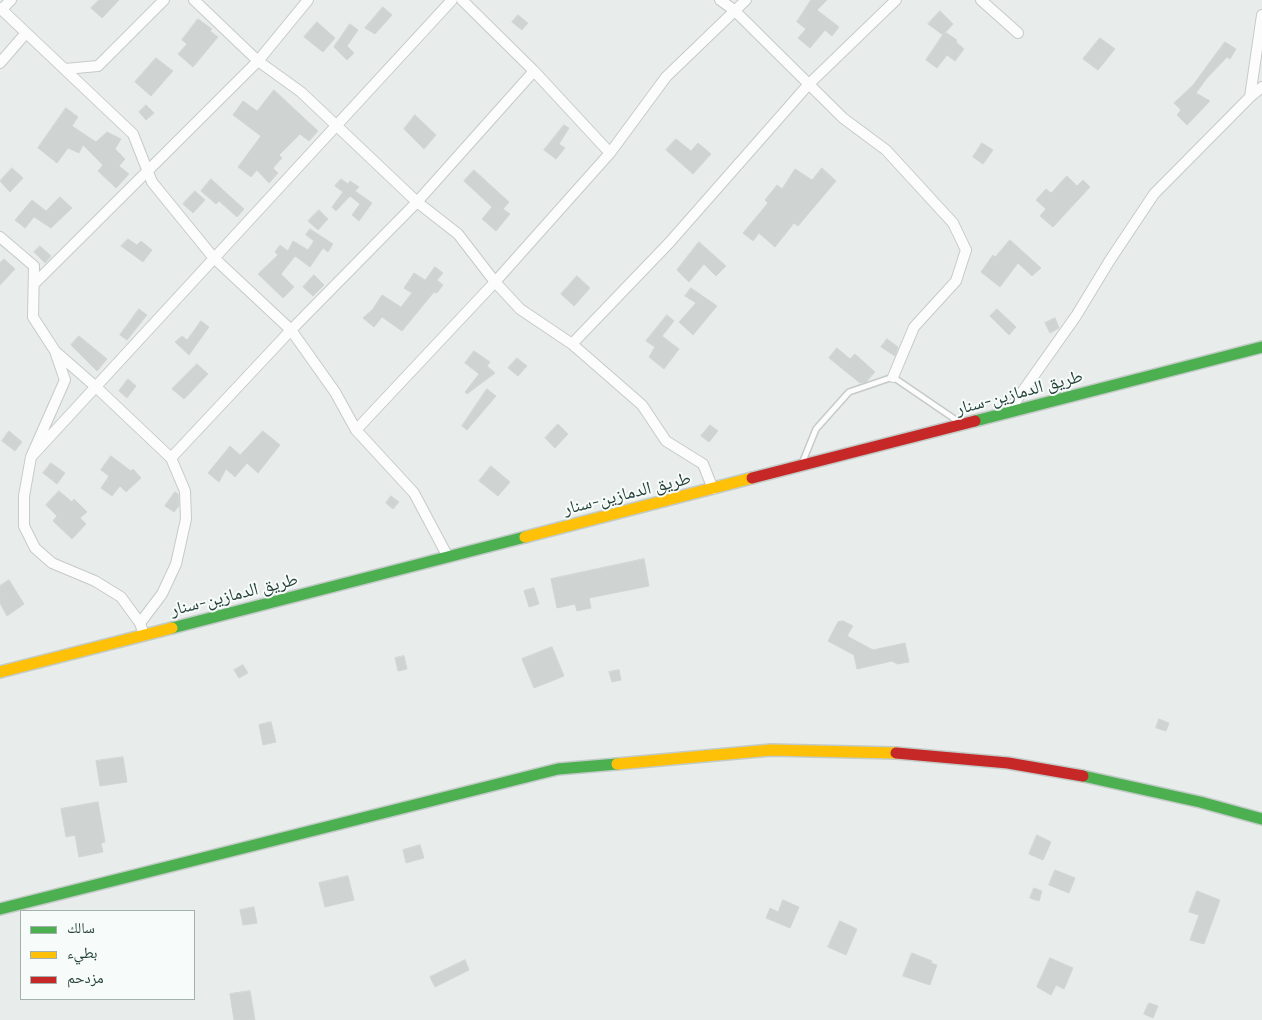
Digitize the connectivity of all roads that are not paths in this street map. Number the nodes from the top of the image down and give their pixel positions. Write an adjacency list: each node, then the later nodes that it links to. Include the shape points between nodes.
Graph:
1 (11, 0): 11 (street)
2 (164, 0): 18 (street, via 98,66)
3 (194, 0): 16 (street)
4 (308, 0): 16 (street)
5 (452, 0): 23 (street)
6 (462, 0): 19 (street)
7 (720, 0): 12 (street)
8 (746, 0): 12 (street)
9 (896, 0): 20 (street)
10 (981, 0): 15 (street)
11 (1, 9): 14 (street)
12 (734, 10): 20 (street); 24 (street, via 666,77)
13 (1262, 15): 22 (street)
14 (26, 33): 17 (street); 18 (street)
15 (1018, 33)
16 (258, 61): 23 (street, via 301,92); 25 (street)
17 (0, 63)
18 (65, 69): 25 (street, via 133,134)
19 (534, 71): 24 (street); 26 (street)
20 (808, 85): 32 (street, via 669,243); 35 (street, via 843,118 886,150 953,223 966,250 956,281 914,327)
21 (1262, 87): 22 (street)
22 (1250, 97): 37 (street, via 1154,194 1076,316)
23 (336, 128): 26 (street); 28 (street)
24 (610, 153): 29 (street)
25 (148, 170): 28 (street, via 152,182); 30 (street)
26 (417, 202): 29 (street, via 458,234); 31 (street)
27 (0, 237): 30 (street, via 34,266)
28 (213, 257): 31 (street); 36 (street)
29 (495, 282): 32 (street, via 520,309); 39 (street)
30 (35, 284): 34 (street, via 33,317)
31 (291, 330): 39 (street, via 335,392); 41 (street)
32 (572, 344): 43 (street, via 642,405 666,441 703,464)
33 (1262, 347): 37 (main road, طريق الدمازين-سنار)
34 (55, 351): 36 (street); 40 (street, via 65,380)
35 (893, 377): 38 (lane); 42 (lane, via 849,392 816,429)
36 (96, 387): 40 (street); 41 (street)
37 (1007, 412): 38 (main road, طريق الدمازين-سنار)
38 (962, 425): 42 (main road, طريق الدمازين-سنار)
39 (356, 430): 44 (street, via 414,493)
40 (31, 457): 45 (street, via 24,496 24,526 35,548 52,564 95,581 122,597)
41 (171, 458): 45 (street, via 185,491 186,519 176,564 162,594)
42 (801, 466): 43 (main road, طريق الدمازين-سنار)
43 (713, 489): 44 (main road, طريق الدمازين-سنار)
44 (448, 557): 46 (main road, طريق الدمازين-سنار)
45 (140, 623): 46 (street)
46 (144, 635): 47 (main road, طريق الدمازين-سنار)
47 (0, 672)
48 (1262, 819): 49 (main road, via 1080,775 1008,763 895,753 771,750 558,769)
49 (0, 909)

